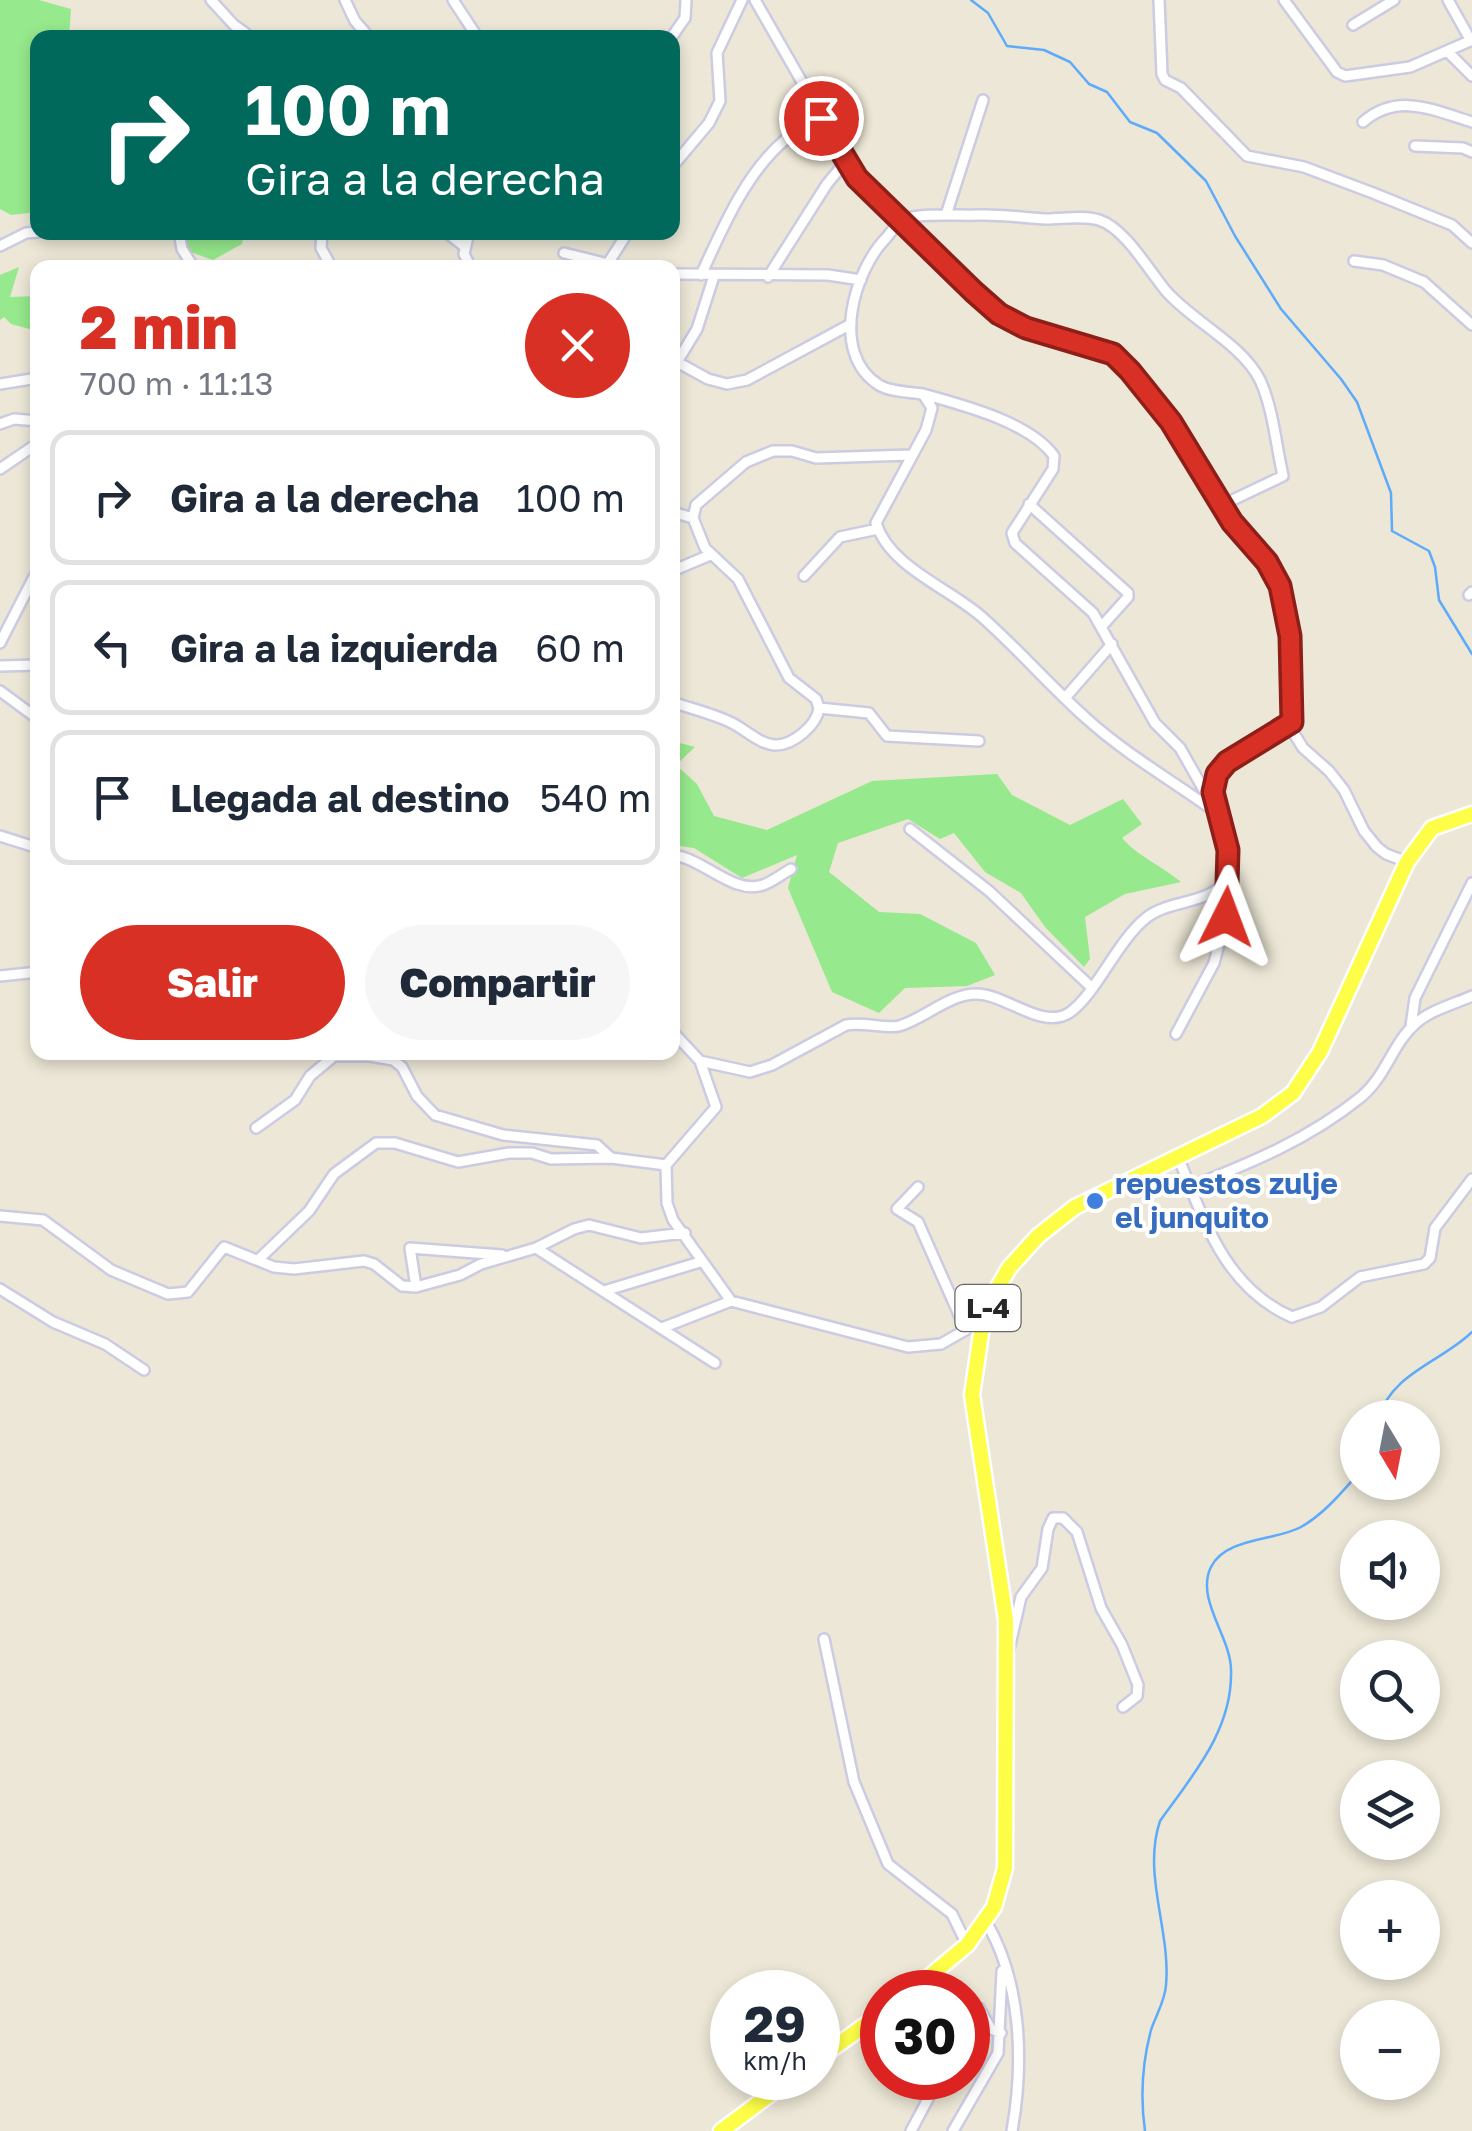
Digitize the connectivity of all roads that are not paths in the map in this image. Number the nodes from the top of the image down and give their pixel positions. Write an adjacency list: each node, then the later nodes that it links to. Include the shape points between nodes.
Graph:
1 (211, 0): 12 (street)
2 (345, 0): 13 (street)
3 (452, 0): 14 (street)
4 (686, 0): 15 (street)
5 (742, 0): 25 (street, via 717,53 720,101)
6 (755, 0): 20 (street)
7 (1159, 0): 32 (street, via 1165,80 1247,156 1304,167 1373,193 1452,225)
8 (1284, 0): 17 (street, via 1344,76 1410,66)
9 (1394, 0): 11 (street)
10 (1448, 0): 16 (street)
11 (1353, 24)
12 (241, 30)
13 (363, 30)
14 (473, 30)
15 (677, 30)
16 (1471, 41): 17 (street)
17 (1448, 52): 18 (street)
18 (1472, 76)
19 (983, 100): 27 (street)
20 (821, 118): 26 (street); 40 (street, via 768,157)
21 (1363, 122): 22 (street, via 1380,107 1414,104)
22 (1472, 122)
23 (1415, 146): 24 (street)
24 (1472, 152)
25 (680, 158)
26 (846, 161): 28 (street); 42 (street)
27 (946, 215): 28 (street); 57 (street, via 1100,220 1174,299 1236,352 1259,377 1283,476)
28 (903, 220): 43 (street, via 877,246); 57 (street, via 999,314 1113,354 1171,422)
29 (30, 235): 33 (street)
30 (456, 240): 34 (street)
31 (467, 240): 34 (street)
32 (1472, 243)
33 (0, 246)
34 (465, 247): 36 (street)
35 (564, 254): 37 (street)
36 (467, 260)
37 (585, 260)
38 (1354, 261): 45 (street, via 1424,282)
39 (680, 274): 40 (street)
40 (702, 275): 41 (street)
41 (714, 276): 42 (street); 46 (street)
42 (768, 277): 43 (street)
43 (860, 280): 44 (street)
44 (851, 324): 47 (street, via 747,380 727,384); 50 (street, via 853,347 868,376 882,387)
45 (1472, 325)
46 (680, 357)
47 (680, 364)
48 (30, 379): 49 (street)
49 (0, 384)
50 (923, 394): 54 (street, via 932,416); 56 (street, via 996,419 1048,448 1053,469)
51 (30, 420): 52 (street)
52 (0, 424)
53 (30, 448): 55 (street)
54 (910, 456): 59 (street, via 772,452 732,472 696,505); 60 (street)
55 (0, 469)
56 (1029, 504): 65 (street, via 1012,532 1015,544); 65 (street, via 1128,592)
57 (1222, 505): 75 (street, via 1280,586 1290,636)
58 (680, 514): 59 (street)
59 (693, 518): 61 (street)
60 (878, 529): 63 (street, via 840,537); 71 (street, via 899,556 981,616)
61 (710, 555): 62 (street); 73 (street, via 738,579 789,678)
62 (680, 567)
63 (804, 576)
64 (30, 585): 66 (street)
65 (1102, 626): 67 (street)
66 (0, 643)
67 (1112, 644): 71 (street); 77 (street, via 1155,723 1180,748)
68 (30, 665): 69 (street)
69 (0, 666)
70 (0, 691): 74 (street)
71 (1065, 698): 77 (street, via 1134,758)
72 (680, 705): 73 (street, via 778,745 794,740)
73 (820, 708): 76 (street, via 869,713 887,736)
74 (30, 713)
75 (1292, 722): 77 (street, via 1217,774); 83 (street, via 1303,748 1344,790 1364,832 1386,854)
76 (978, 740)
77 (1217, 813): 85 (street)
78 (1472, 814): 83 (main road, L-4, via 1432,828)
79 (910, 830): 89 (street, via 989,890)
80 (0, 836): 81 (street)
81 (30, 845)
82 (680, 857): 84 (street, via 742,885 763,885)
83 (1407, 862): 98 (main road, L-4, via 1320,1052 1293,1093 1262,1116)
84 (791, 869)
85 (1228, 877): 89 (street, via 1213,892 1146,918); 92 (street, via 1214,963)
86 (1472, 883): 91 (street, via 1415,998)
87 (30, 973): 88 (street)
88 (0, 976)
89 (1091, 987): 96 (street, via 1058,1018 972,994 896,1027 846,1025 750,1072)
90 (1472, 996): 91 (street)
91 (1411, 1029): 103 (street, via 1382,1077 1318,1128)
92 (1176, 1034)
93 (680, 1040): 96 (street)
94 (329, 1060): 97 (street, via 295,1100)
95 (393, 1060): 99 (street, via 435,1115 503,1134 598,1146)
96 (700, 1061): 100 (street, via 716,1107)
97 (256, 1128)
98 (1178, 1157): 103 (street); 114 (main road, L-4, via 1075,1207 1038,1236 1010,1268)
99 (611, 1158): 100 (street); 108 (street, via 509,1154 458,1162 376,1142 334,1174 308,1211)
100 (666, 1165): 105 (street, via 666,1203)
101 (1472, 1179): 103 (street, via 1435,1228 1424,1264 1360,1276 1322,1307 1292,1317 1252,1292 1231,1269)
102 (918, 1187): 114 (street, via 897,1209 918,1222 960,1317)
103 (1190, 1187)
104 (0, 1216): 108 (street, via 43,1220 112,1270 168,1294 188,1292 224,1247)
105 (685, 1233): 106 (street, via 641,1238 589,1226); 109 (street)
106 (536, 1248): 107 (street); 112 (street)
107 (506, 1255): 110 (street); 110 (street, via 410,1248)
108 (258, 1260): 110 (street, via 294,1269 364,1261 402,1286)
109 (700, 1262): 112 (street); 113 (street)
110 (416, 1287)
111 (0, 1289): 117 (street)
112 (604, 1290): 115 (street)
113 (731, 1301): 114 (street, via 908,1348 941,1344); 115 (street)
114 (985, 1316): 119 (main road, L-4, via 972,1394)
115 (662, 1328): 116 (street)
116 (715, 1363)
117 (144, 1370)
118 (824, 1639): 122 (street, via 854,1782 888,1864 952,1914)
119 (1006, 1656): 120 (street, via 1021,1597 1042,1568 1048,1529 1053,1518 1062,1518 1077,1532 1101,1608 1138,1685 1137,1696); 121 (main road, L-4, via 1006,1868)
120 (1122, 1707)
121 (985, 1920): 122 (main road, L-4); 123 (street)
122 (967, 1945): 124 (main road, L-4)
123 (1002, 1958): 126 (street); 132 (street, via 1014,2000 1019,2065)
124 (937, 1970)
125 (990, 2029): 126 (street)
126 (1000, 2033): 131 (street, via 998,2052)
127 (763, 2100): 129 (main road)
128 (927, 2100): 130 (street)
129 (722, 2131)
130 (911, 2131)
131 (953, 2131)
132 (1012, 2131)

